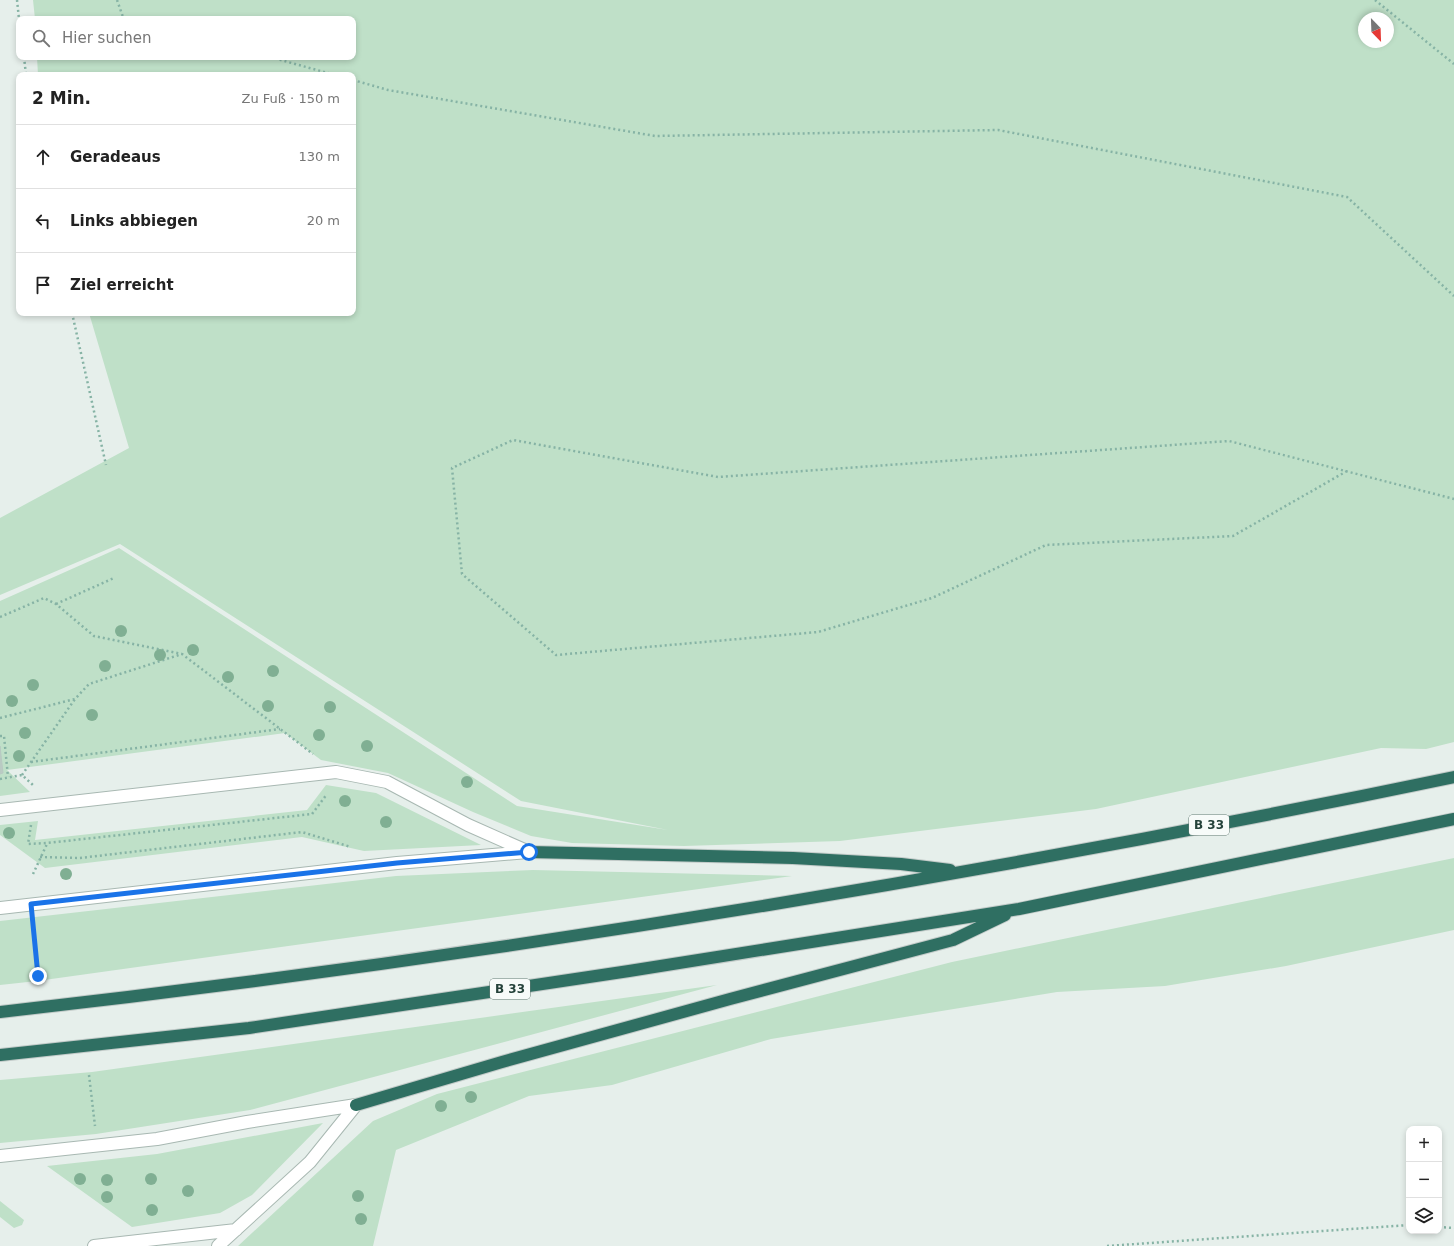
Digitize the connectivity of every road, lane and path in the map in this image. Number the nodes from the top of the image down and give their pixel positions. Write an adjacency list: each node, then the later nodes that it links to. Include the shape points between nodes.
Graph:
1 (17, 0): 4 (path)
2 (117, 0): 5 (path)
3 (1375, 0): 8 (path)
4 (19, 16)
5 (123, 16)
6 (24, 60): 9 (path)
7 (281, 60): 10 (path)
8 (1454, 64)
9 (26, 72)
10 (324, 72)
11 (356, 81): 12 (path, via 388,90 656,136 998,130 1347,197)
12 (1454, 296)
13 (73, 316): 14 (path)
14 (106, 465)
15 (1347, 471): 15 (path, via 1229,441 718,477 513,440 452,468 462,574 556,655 818,632 932,598 1046,546 1233,536); 16 (path)
16 (1454, 499)
17 (114, 578): 18 (path)
18 (56, 604): 19 (path, via 44,598); 20 (path, via 94,636)
19 (0, 617)
20 (182, 654): 21 (path, via 88,684); 23 (path)
21 (76, 699): 22 (path); 25 (path)
22 (0, 718)
23 (280, 729): 25 (path); 26 (path)
24 (0, 736): 29 (path, via 4,736)
25 (31, 762): 27 (path)
26 (336, 772): 32 (lane); 37 (lane, via 387,782 468,825)
27 (22, 775): 29 (path); 32 (path)
28 (1454, 777): 40 (highway, B 33)
29 (8, 778): 30 (path)
30 (0, 779)
31 (329, 792): 36 (path, via 312,814)
32 (54, 804): 33 (lane)
33 (34, 807): 34 (lane); 36 (path, via 28,844)
34 (0, 810)
35 (1454, 819): 44 (highway, B 33)
36 (47, 843): 38 (path)
37 (529, 852): 39 (lane); 40 (highway, via 794,858 901,864)
38 (40, 857): 39 (path, via 80,858 302,832 364,851); 41 (path)
39 (368, 867): 42 (lane)
40 (963, 872): 46 (highway, B 33, via 533,942 249,983)
41 (32, 874)
42 (31, 904): 43 (lane); 45 (path)
43 (0, 908)
44 (1019, 909): 47 (highway, B 33, via 257,1027); 49 (highway, via 953,940 707,1005)
45 (38, 976)
46 (0, 1012)
47 (0, 1055)
48 (89, 1075): 50 (path)
49 (356, 1105): 50 (lane, via 158,1139); 55 (lane, via 310,1162)
50 (97, 1146): 51 (lane)
51 (0, 1156)
52 (1406, 1225): 58 (path)
53 (1442, 1227): 54 (path)
54 (1454, 1228)
55 (236, 1230): 56 (lane); 57 (lane)
56 (94, 1246)
57 (218, 1246)
58 (1107, 1246)

